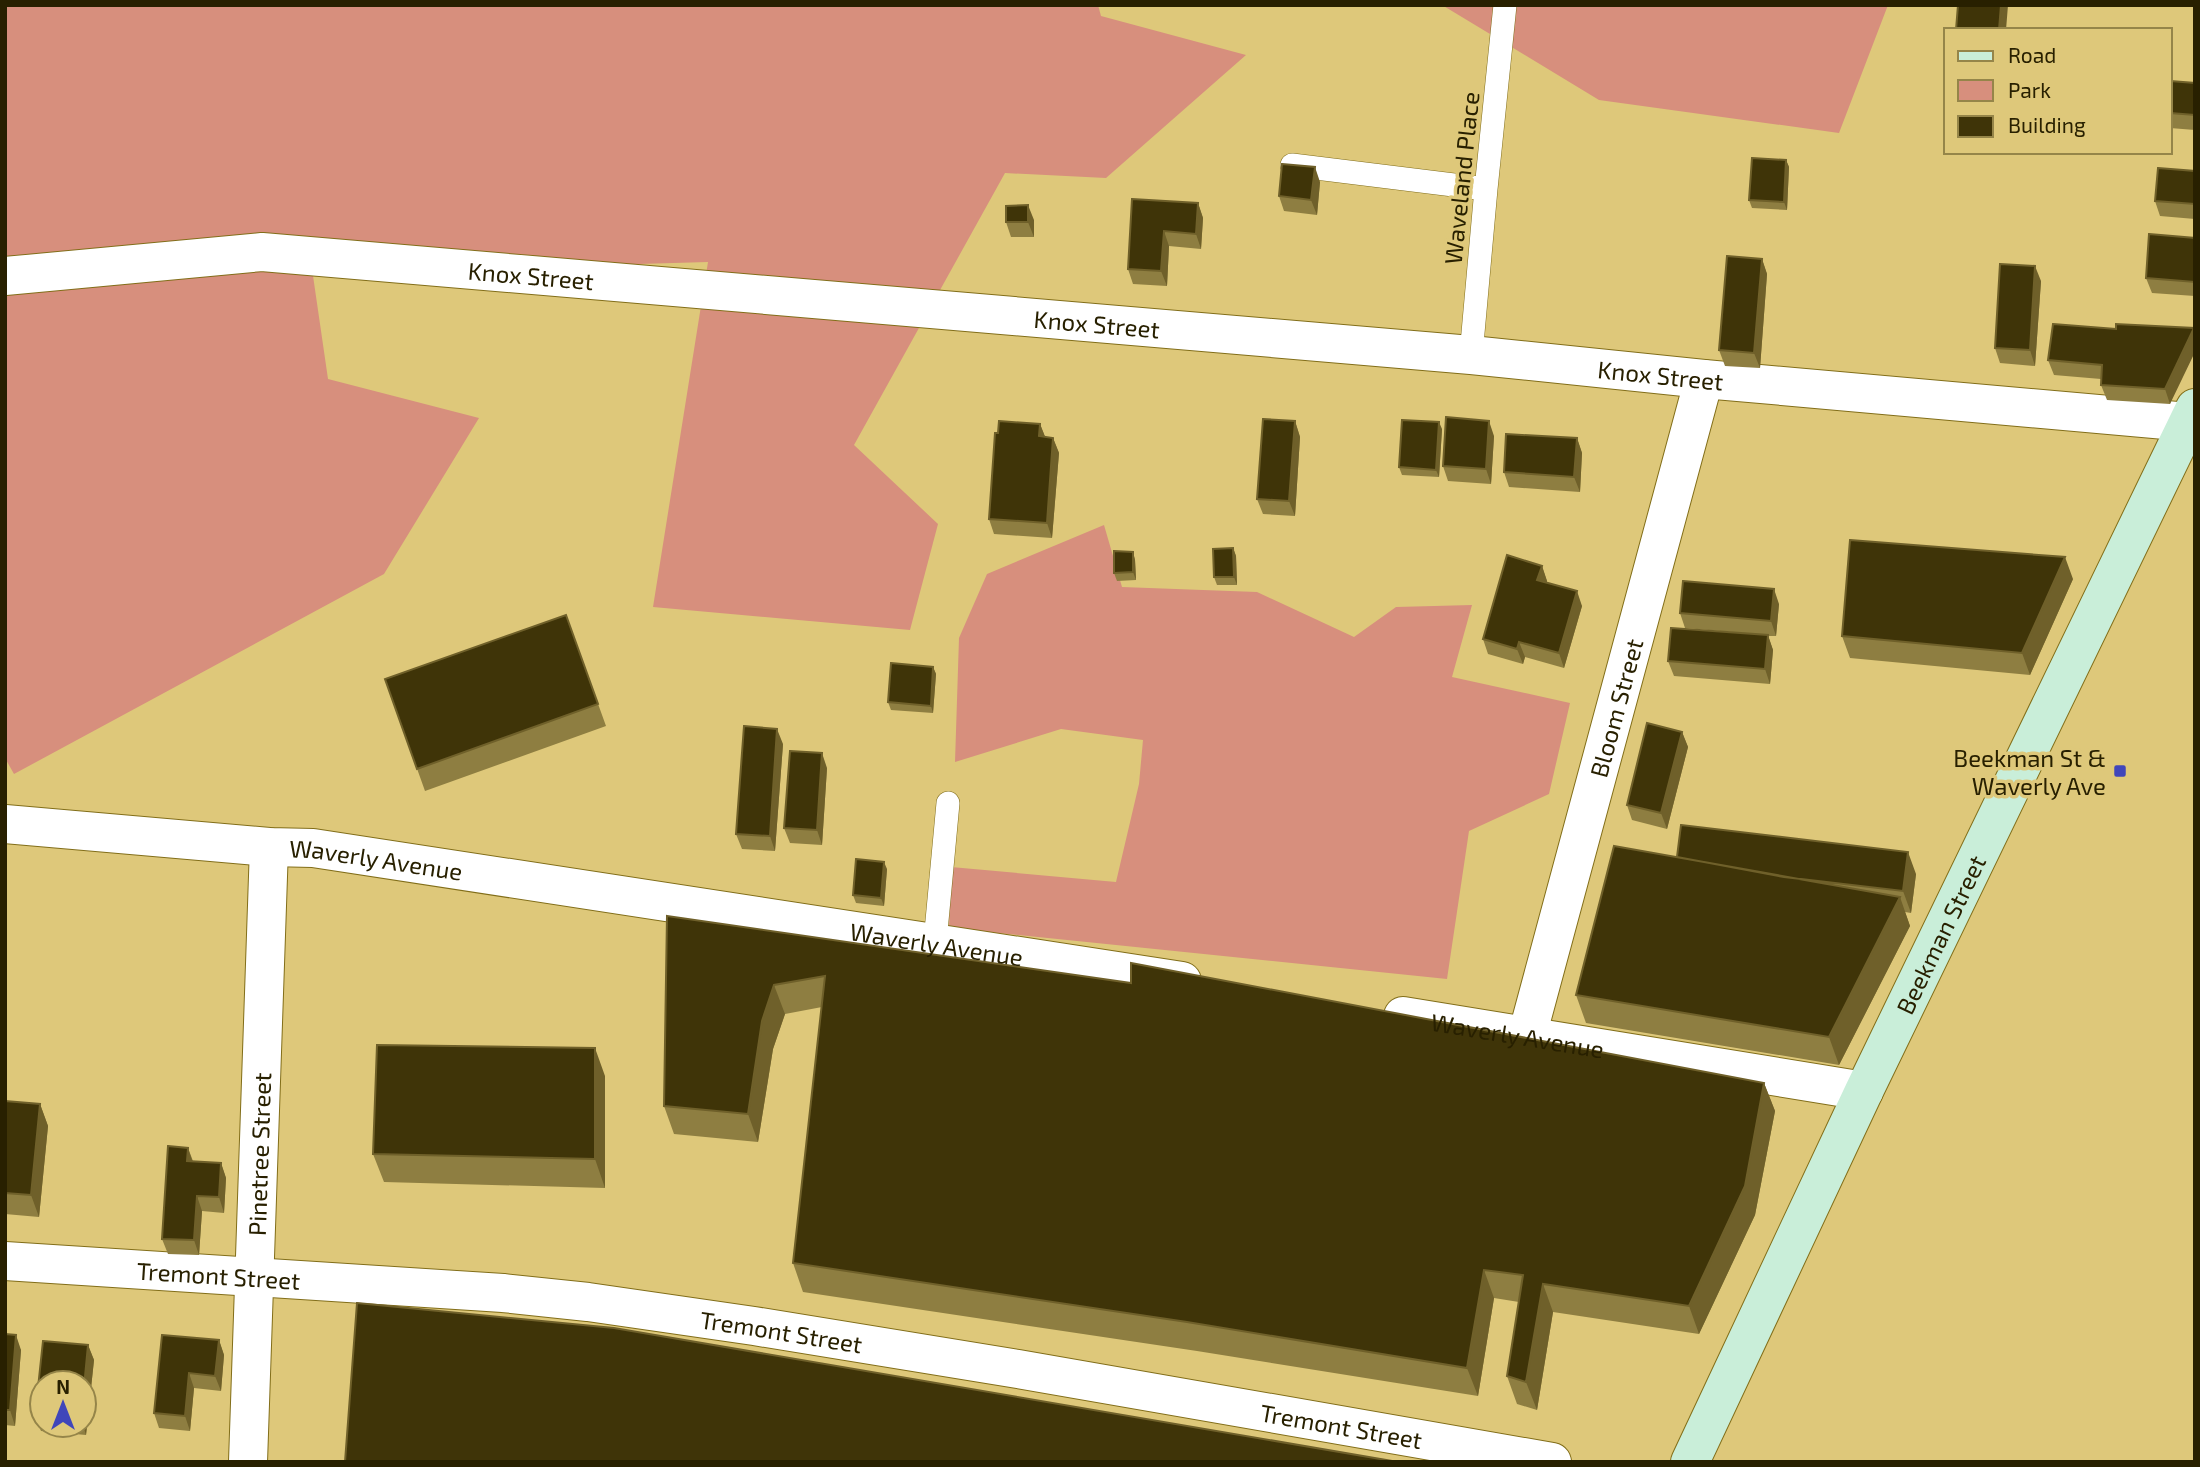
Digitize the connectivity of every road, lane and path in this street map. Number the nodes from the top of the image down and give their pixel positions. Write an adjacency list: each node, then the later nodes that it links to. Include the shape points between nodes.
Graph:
1 (1505, 5): 3 (lane, Waveland Place)
2 (1292, 164): 3 (lane)
3 (1486, 189): 5 (lane, Waveland Place)
4 (5, 275): 5 (street, Knox Street, via 262,252)
5 (1471, 355): 6 (street, Knox Street)
6 (1704, 379): 7 (street, Knox Street); 14 (street, Bloom Street)
7 (2191, 415): 15 (main road, Beekman Street)
8 (948, 803): 11 (lane)
9 (5, 824): 10 (street, Waverly Avenue)
10 (269, 847): 11 (street, Waverly Avenue, via 313,848); 17 (street, Pinetree Street)
11 (935, 943): 12 (street, Waverly Avenue)
12 (1210, 986)
13 (1375, 1012): 14 (street, Waverly Avenue)
14 (1527, 1036): 15 (street, Waverly Avenue)
15 (1864, 1091): 20 (main road, Beekman Street)
16 (5, 1261): 17 (street, Tremont Street)
17 (254, 1278): 18 (street, Pinetree Street); 19 (street, Tremont Street, via 503,1293 602,1304 1005,1367)
18 (248, 1462)
19 (1552, 1462)
20 (1690, 1462)

